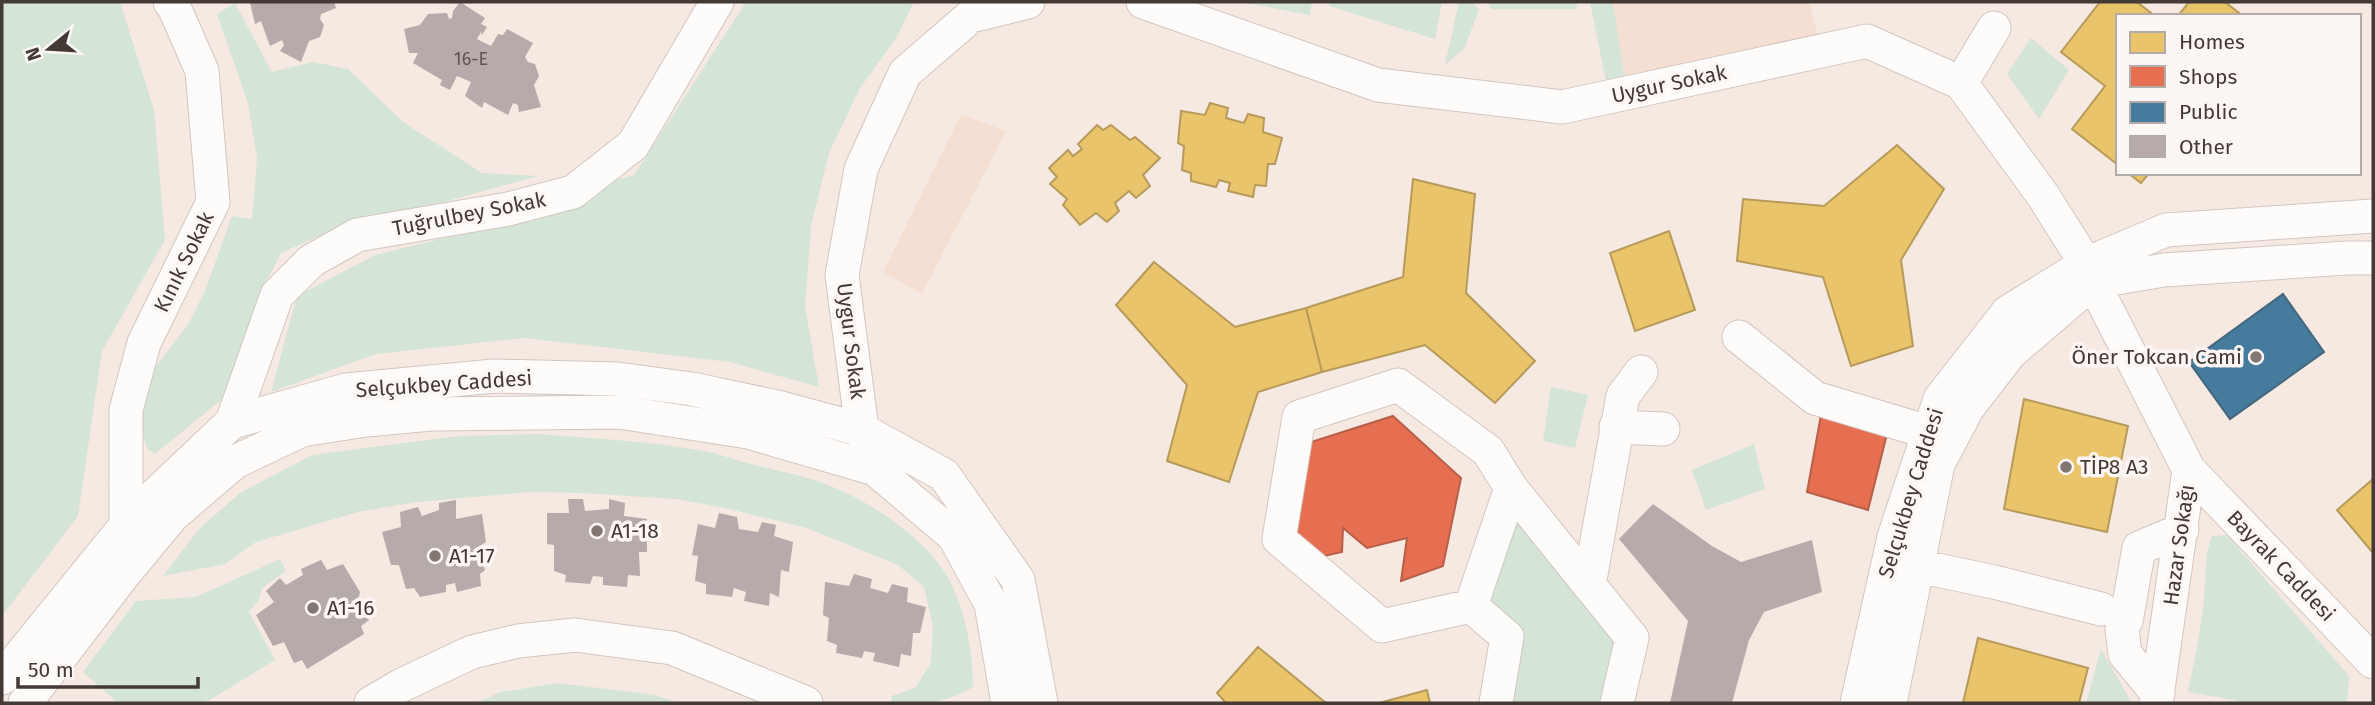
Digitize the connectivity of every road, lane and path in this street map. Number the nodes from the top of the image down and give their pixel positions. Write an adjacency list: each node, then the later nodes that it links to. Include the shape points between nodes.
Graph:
1 (170, 2): 20 (street, Kınık Sokak, via 202,71 213,202 144,343 126,410)
2 (717, 2): 12 (street, Tuğrulbey Sokak, via 633,145 573,192 508,209 357,235 311,261 277,295)
3 (1028, 2): 15 (street, Uygur Sokak, via 971,16 905,73 861,169 842,275)
4 (1143, 2): 6 (street, Uygur Sokak, via 1378,85 1562,107 1867,41)
5 (1994, 28): 6 (street)
6 (1961, 83): 9 (street, Uygur Sokak, via 2044,197)
7 (2363, 217): 8 (street); 9 (street, Selçukbey Caddesi, via 2166,230)
8 (2365, 258): 9 (street)
9 (2089, 273): 16 (street, Selçukbey Caddesi, via 2010,353 1967,409); 18 (street, Hazar Sokağı)
10 (1740, 337): 16 (street, via 1815,398)
11 (1642, 372): 13 (street, via 1623,396)
12 (232, 422): 15 (street, Selçukbey Caddesi, via 346,390 494,376 618,379 692,389); 20 (street, Selçukbey Caddesi)
13 (1616, 427): 14 (street); 24 (street)
14 (1663, 429)
15 (862, 430): 17 (street, Uygur Sokak); 34 (street, Selçukbey Caddesi, via 944,475 1018,580)
16 (1940, 435): 23 (street, Selçukbey Caddesi); 37 (street, Selçukbey Caddesi, via 1894,537)
17 (875, 469): 22 (street, Selçukbey Caddesi, via 748,432 619,412 432,414 366,420 302,430 235,462); 33 (street, Selçukbey Caddesi, via 954,537 990,604)
18 (2189, 470): 21 (street, Hazar Sokağı); 27 (street, Bayrak Caddesi)
19 (1511, 488): 24 (street); 25 (street); 25 (street, via 1488,451 1398,386 1299,417 1279,539 1382,626)
20 (126, 525): 22 (street, Selçukbey Caddesi)
21 (2182, 530): 26 (street, via 2139,548); 29 (street, Hazar Sokağı)
22 (112, 565): 28 (street, Selçukbey Caddesi); 30 (street, Selçukbey Caddesi)
23 (1918, 566): 26 (street, via 1994,582); 38 (street, Selçukbey Caddesi)
24 (1589, 585): 36 (street, via 1632,638)
25 (1471, 606): 35 (street, via 1507,637)
26 (2117, 620): 29 (street, via 2125,654)
27 (2373, 662)
28 (2, 678)
29 (2157, 699)
30 (25, 703)
31 (371, 703): 32 (street, via 472,652 575,635 672,648)
32 (806, 703)
33 (1008, 703)
34 (1041, 703)
35 (1496, 703)
36 (1617, 703)
37 (1857, 703)
38 (1890, 703)

